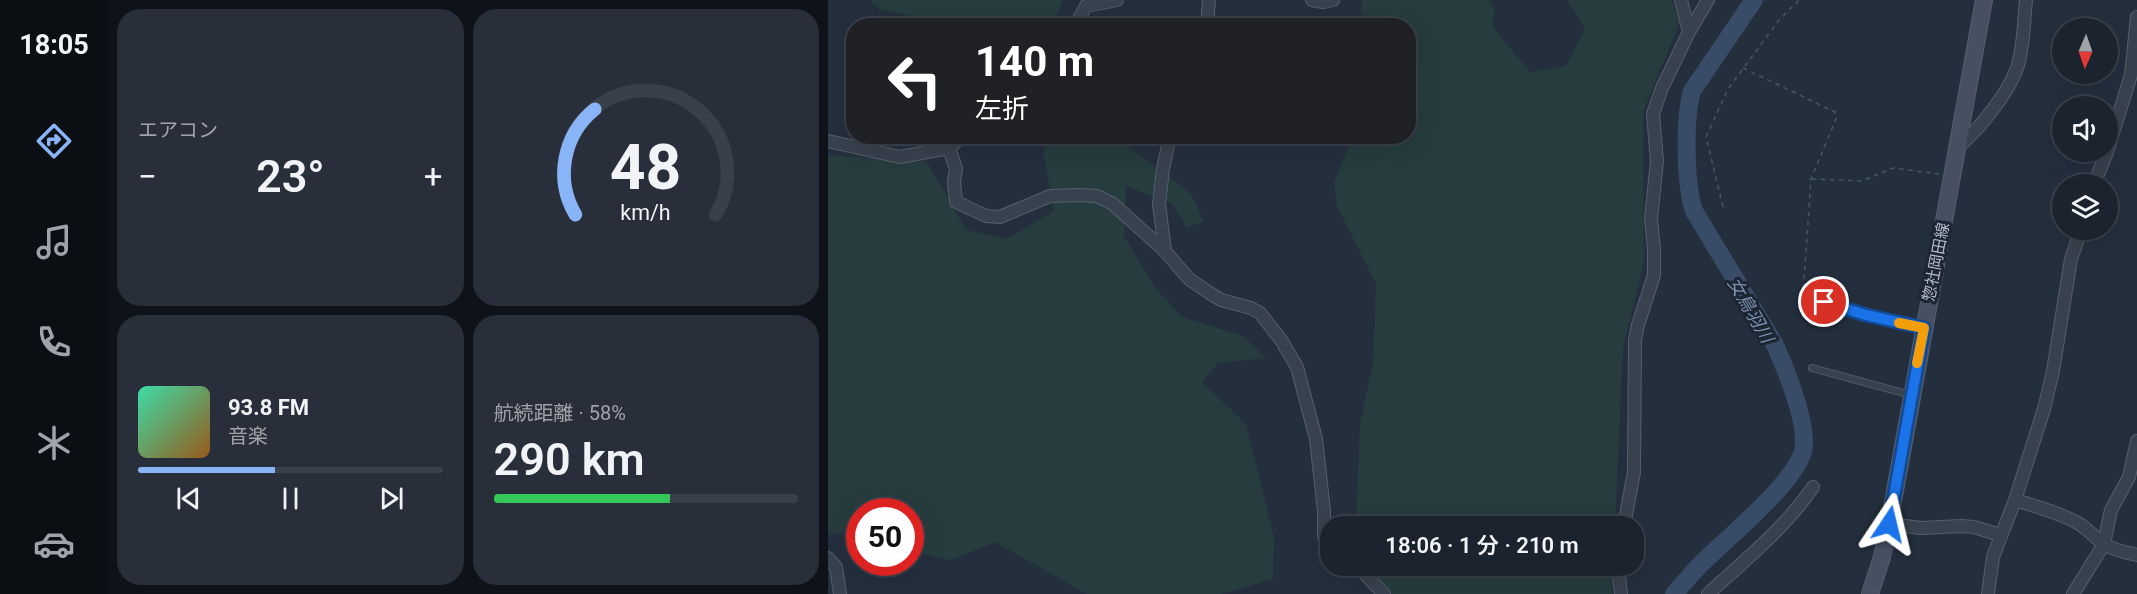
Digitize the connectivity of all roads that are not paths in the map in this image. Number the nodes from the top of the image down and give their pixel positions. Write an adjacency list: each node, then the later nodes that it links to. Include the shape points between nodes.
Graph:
1 (1117, 0): 10 (street, via 1086,6)
2 (1209, 0): 11 (street)
3 (1312, 0): 4 (street)
4 (1333, 0)
5 (1681, 0): 12 (street)
6 (1708, 0): 12 (street)
7 (2026, 0): 19 (street, via 2019,60 2012,82)
8 (1987, 2): 19 (main road, 惣社岡田線)
9 (2137, 17): 13 (street)
10 (1079, 18)
11 (1208, 18)
12 (1689, 32): 30 (street, via 1653,114 1657,161 1651,218 1654,275 1635,340 1634,472)
13 (2134, 76): 14 (street)
14 (2118, 120)
15 (828, 141): 18 (street, via 900,157)
16 (953, 144): 18 (street)
17 (1168, 144): 21 (street, via 1159,204)
18 (949, 148): 21 (street, via 956,169 956,202 986,216 1000,216 1050,196 1097,196 1113,204)
19 (1957, 148): 23 (main road, 惣社岡田線)
20 (2078, 240): 28 (street, via 2066,287 2051,381)
21 (1165, 251): 29 (street, via 1189,279 1208,292 1260,313 1292,357 1316,439)
22 (1824, 302): 23 (lane)
23 (1924, 328): 25 (main road, 惣社岡田線)
24 (1812, 368): 25 (lane)
25 (1912, 395): 31 (main road, 惣社岡田線)
26 (2137, 441): 33 (street, via 2129,477 2111,510)
27 (1813, 487): 41 (street, via 1780,527)
28 (2014, 500): 32 (street); 33 (street, via 2079,523)
29 (1324, 516)
30 (1626, 516)
31 (1889, 524): 32 (street, via 1974,527); 42 (main road, 惣社岡田線)
32 (2000, 535): 43 (street)
33 (2104, 544): 34 (street); 44 (street)
34 (2137, 555)
35 (828, 558): 38 (street, via 836,567)
36 (1367, 576): 39 (street)
37 (1619, 576): 40 (street)
38 (840, 594)
39 (1384, 594)
40 (1621, 594)
41 (1708, 594)
42 (1870, 594)
43 (1988, 594)
44 (2073, 594)

